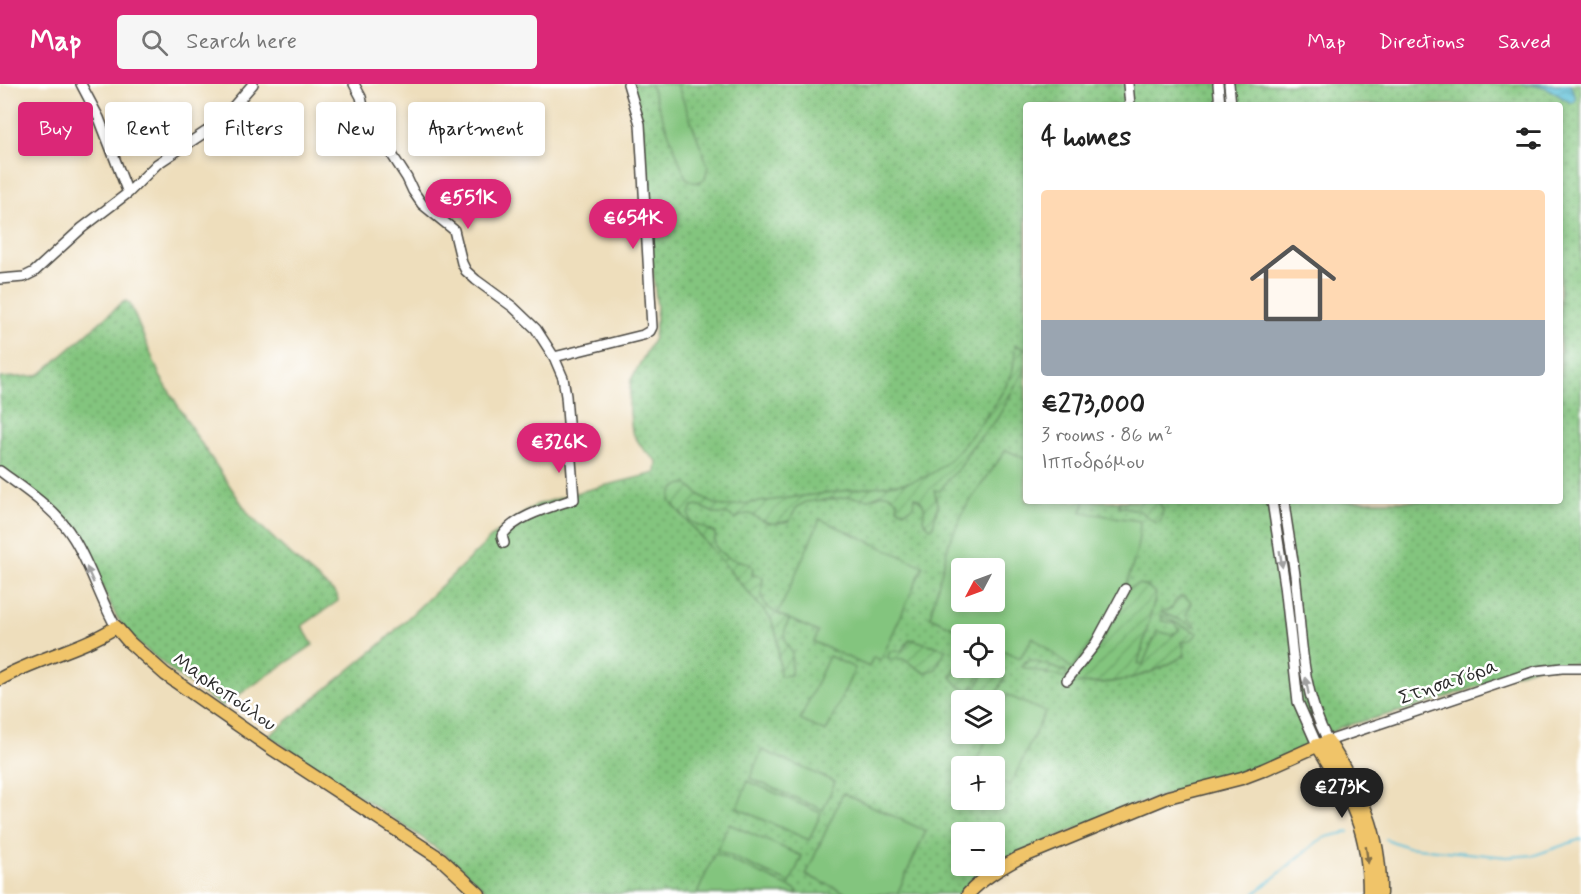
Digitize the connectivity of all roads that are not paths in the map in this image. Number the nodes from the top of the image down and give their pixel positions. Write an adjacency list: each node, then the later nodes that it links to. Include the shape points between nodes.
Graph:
1 (81, 84): 11 (street, via 99,118)
2 (253, 84): 11 (street, via 210,129 157,164)
3 (354, 84): 13 (street, via 364,111 413,191 422,204 454,230 466,271 536,329)
4 (628, 84): 13 (street, via 640,124 652,327 643,335)
5 (1128, 84): 8 (street)
6 (1218, 84): 9 (street)
7 (1229, 84): 10 (street)
8 (1130, 102)
9 (1220, 102)
10 (1232, 102)
11 (128, 193): 12 (street, via 34,272)
12 (0, 279)
13 (554, 357): 19 (street, via 566,396 574,499 515,524 502,536)
14 (0, 471): 21 (street, Μαρκοπούλου, one-way to 14, via 61,521)
15 (1272, 504): 18 (street)
16 (1284, 504): 17 (street)
17 (1286, 523): 18 (street); 25 (street, one-way to 17, via 1306,684)
18 (1275, 524): 25 (street, one-way to 25, via 1298,702)
19 (504, 543)
20 (1125, 589): 24 (street, via 1096,643)
21 (116, 627): 23 (main road); 26 (main road, Μαρκοπούλου, via 165,675 441,859)
22 (1581, 668): 25 (street, Στησαγόρα, via 1536,671)
23 (0, 679)
24 (1067, 680)
25 (1323, 743): 27 (main road, via 1242,778 1158,801 1017,859 978,883); 28 (main road, one-way to 28, via 1362,829 1368,852); 29 (main road, via 1368,812 1378,851)
26 (479, 894)
27 (969, 894)
28 (1369, 894)
29 (1380, 894)

